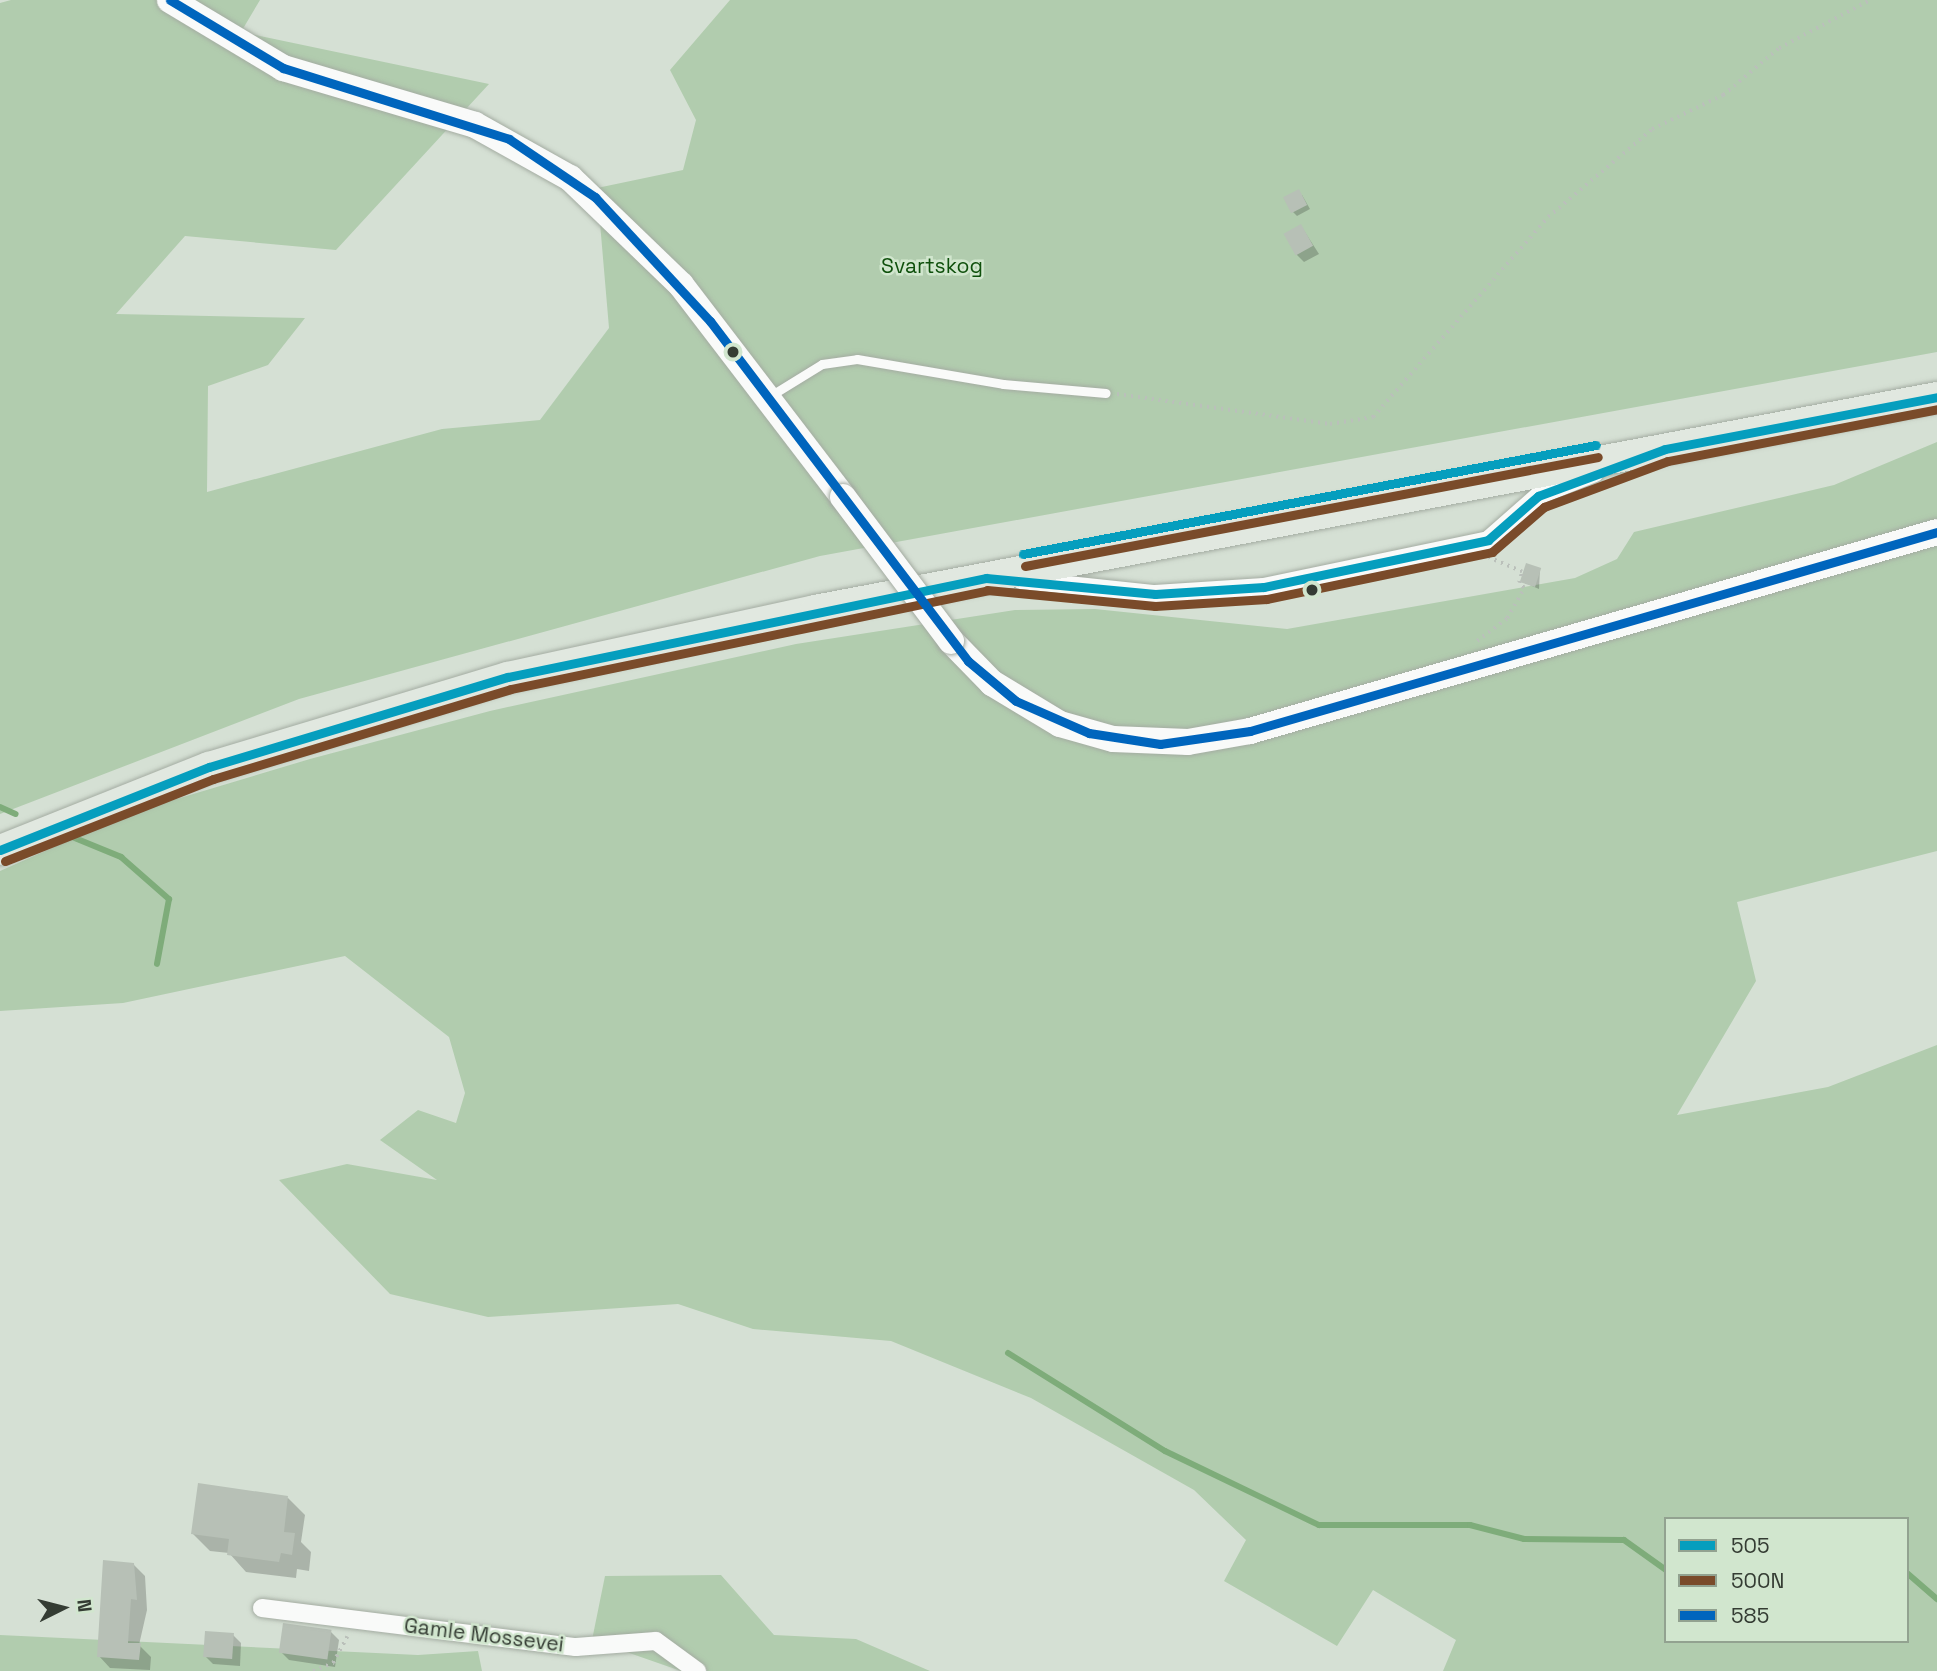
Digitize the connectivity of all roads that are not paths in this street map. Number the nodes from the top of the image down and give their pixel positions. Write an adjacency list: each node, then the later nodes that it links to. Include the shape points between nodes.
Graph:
1 (170, 0): 4 (main road, via 222,37 283,68 475,125 538,156 595,197 650,250)
2 (1937, 380): 9 (highway, via 590,643 312,716)
3 (1106, 393): 4 (lane, via 1003,384 857,359 821,364)
4 (768, 397): 7 (main road, bridge, via 951,641 992,683 1038,713 1113,739 1160,744 1250,731)
5 (1937, 397): 6 (highway)
6 (1665, 450): 8 (highway); 8 (street, via 1538,496 1488,540 1469,545 1204,594)
7 (1937, 532)
8 (986, 578): 10 (highway, via 508,677 209,768)
9 (0, 832)
10 (0, 850)
11 (262, 1608): 12 (street, Gamle Mossevei, via 576,1647 656,1641)
12 (698, 1671)

